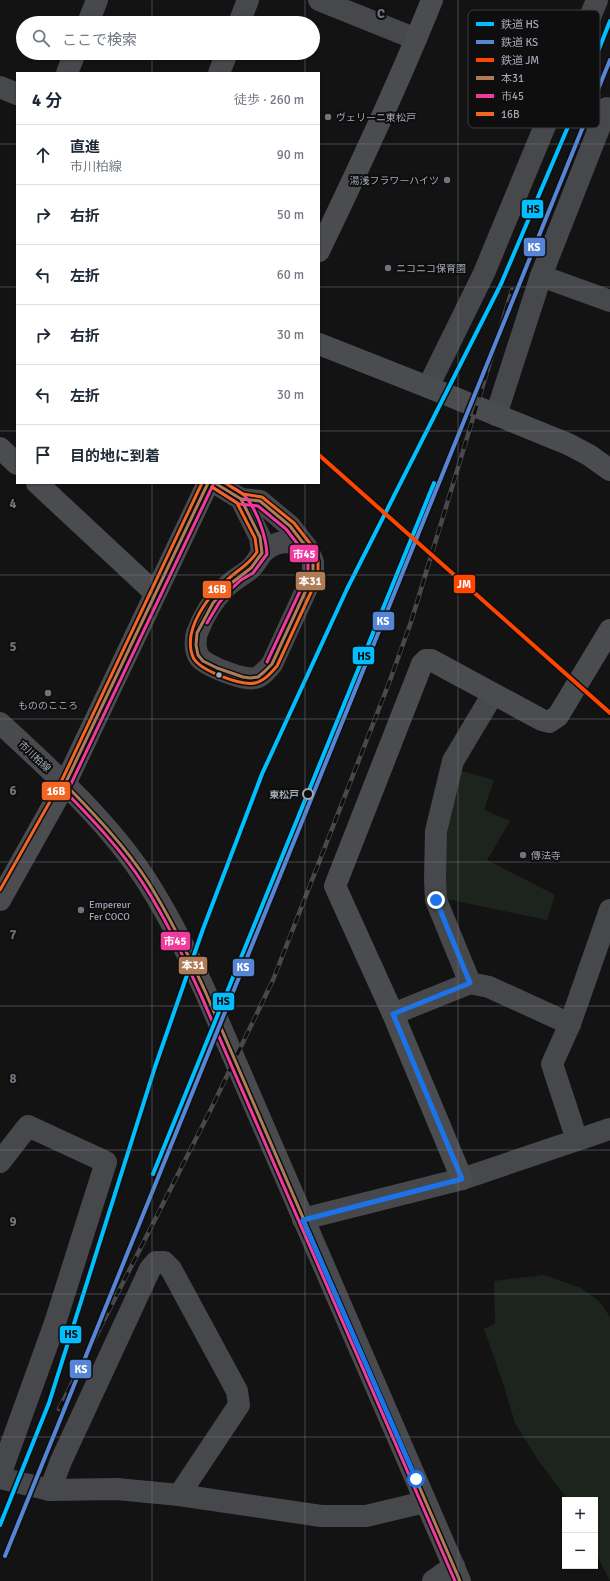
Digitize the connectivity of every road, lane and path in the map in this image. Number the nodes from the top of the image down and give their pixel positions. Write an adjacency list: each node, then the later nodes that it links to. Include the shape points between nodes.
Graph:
1 (97, 0): 7 (street)
2 (248, 0): 8 (street)
3 (319, 0): 9 (street)
4 (432, 0): 9 (street)
5 (597, 0): 6 (street)
6 (593, 10)
7 (91, 16)
8 (242, 16)
9 (416, 39): 20 (street)
10 (72, 60): 12 (street)
11 (224, 60): 13 (street)
12 (67, 72)
13 (219, 72)
14 (0, 87): 15 (street)
15 (16, 94)
16 (610, 109): 17 (street, via 607,108)
17 (600, 126)
18 (544, 128): 24 (street, via 484,273)
19 (599, 128): 21 (street)
20 (320, 248)
21 (541, 276): 22 (street); 25 (street)
22 (610, 301)
23 (320, 344): 24 (street)
24 (428, 387): 25 (street)
25 (496, 415): 28 (street, via 568,444)
26 (0, 448): 27 (street)
27 (16, 463)
28 (610, 470)
29 (38, 484): 35 (street)
30 (208, 484): 35 (street)
31 (217, 484): 32 (street)
32 (242, 499): 33 (street, via 260,500 290,526); 34 (street, via 260,537)
33 (307, 548): 34 (street, via 294,543 280,542 269,546); 34 (street, via 313,562 313,575 272,664 256,678 246,679 205,662 198,656 197,634 215,600 238,576 249,570)
34 (262, 553)
35 (155, 594): 39 (street)
36 (610, 630): 37 (street, via 558,716 549,722)
37 (493, 694): 42 (street, via 453,761 436,831 436,900); 43 (street, via 431,660 426,660 422,664 335,886)
38 (0, 723): 39 (main road, 市川柏線)
39 (65, 784): 40 (street); 49 (main road, 市川柏線, via 101,821 126,852 148,882 168,917 205,991)
40 (0, 900)
41 (610, 910): 44 (street)
42 (470, 983): 43 (street); 44 (street, via 489,987)
43 (393, 1014): 48 (street)
44 (570, 1024): 46 (street, via 552,1064)
45 (610, 1128): 46 (street)
46 (577, 1140): 48 (street)
47 (0, 1162): 50 (street, via 28,1126 106,1162 55,1323)
48 (462, 1179): 49 (street)
49 (303, 1220): 53 (main road, 市川柏線)
50 (0, 1477): 51 (street)
51 (50, 1490): 52 (street, via 116,1489); 52 (street, via 150,1269 156,1262 164,1262 171,1269 237,1392 239,1405)
52 (179, 1495): 53 (street, via 321,1516 366,1516)
53 (425, 1502): 54 (main road, 市川柏線)
54 (457, 1573): 55 (street)
55 (433, 1581)

